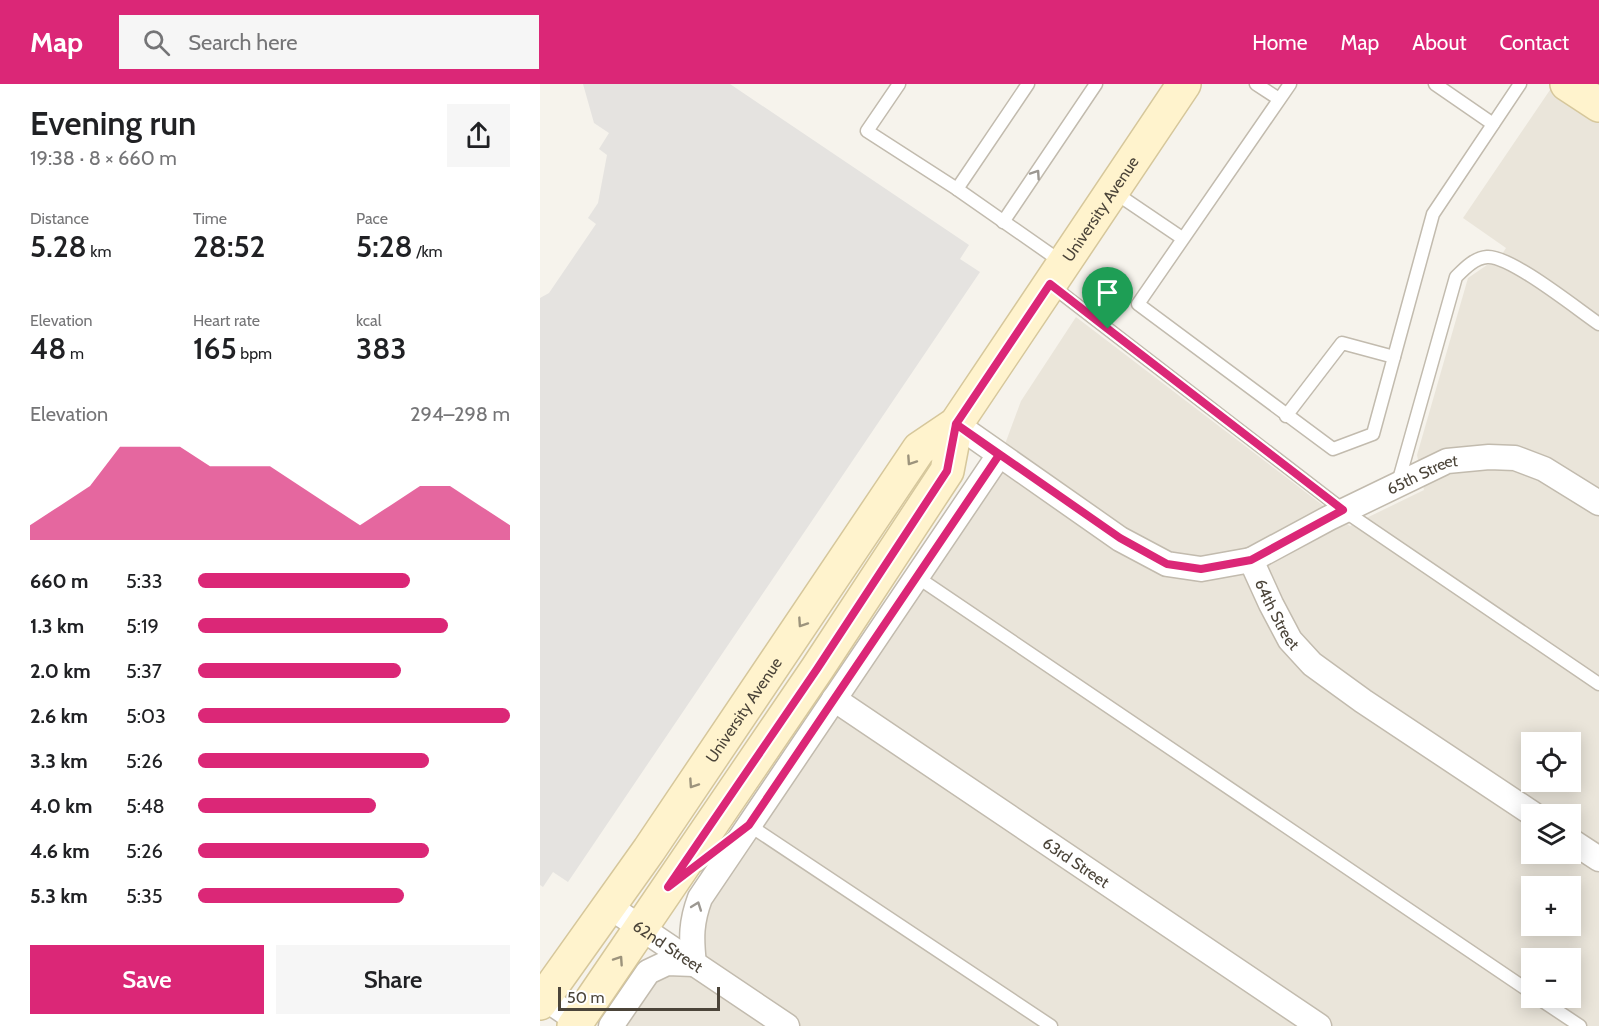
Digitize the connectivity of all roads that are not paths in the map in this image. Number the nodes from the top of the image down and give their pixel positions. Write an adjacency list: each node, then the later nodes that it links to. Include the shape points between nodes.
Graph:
1 (899, 84): 13 (lane, via 867,131)
2 (1028, 84): 13 (lane)
3 (1096, 84): 15 (lane, one-way to 3)
4 (1256, 84): 10 (lane)
5 (1290, 84): 10 (lane)
6 (1435, 84): 12 (lane)
7 (1520, 84): 12 (lane)
8 (1567, 84): 11 (main road)
9 (1176, 90): 14 (main road, University Avenue)
10 (1279, 99): 16 (lane)
11 (1599, 105)
12 (1493, 124): 19 (lane, via 1433,214)
13 (957, 189): 15 (lane)
14 (1112, 190): 16 (lane); 17 (main road, University Avenue)
15 (1004, 222): 17 (lane)
16 (1182, 238): 20 (lane, via 1137,304)
17 (1057, 274): 21 (main road, University Avenue); 25 (lane)
18 (1599, 324): 23 (lane, via 1503,260 1486,257 1469,264 1455,277)
19 (1394, 357): 20 (lane, via 1342,344); 20 (lane, via 1373,434 1333,449)
20 (1286, 416)
21 (956, 424): 22 (street, 64th Street); 34 (main road, University Avenue, via 947,471); 35 (main road, University Avenue, one-way to 35, via 919,449)
22 (999, 455): 26 (street, 64th Street, via 1120,538 1167,564 1201,569); 27 (street)
23 (1398, 484): 24 (street, 65th Street, via 1447,461 1515,458 1544,469); 25 (street, 65th Street)
24 (1599, 503)
25 (1343, 510): 26 (street, 65th Street); 28 (lane)
26 (1251, 560): 30 (street, 64th Street, via 1290,640 1312,664)
27 (917, 577): 29 (street); 38 (lane)
28 (1599, 684)
29 (834, 699): 31 (street); 45 (street, 63rd Street)
30 (1521, 806)
31 (749, 825): 34 (lane); 37 (street, one-way to 31, via 692,919 700,898); 44 (lane)
32 (1581, 847): 33 (street)
33 (1599, 859)
34 (668, 887): 36 (main road, University Avenue)
35 (610, 907): 36 (street, 62nd Street); 39 (main road, University Avenue)
36 (641, 927): 37 (street, 62nd Street); 41 (main road, University Avenue, one-way to 36)
37 (694, 964): 42 (street, via 667,963 648,972); 43 (street, 62nd Street)
38 (1521, 986)
39 (541, 999): 41 (street)
40 (1553, 1008): 46 (lane)
41 (576, 1023)
42 (611, 1026)
43 (787, 1026)
44 (1051, 1026)
45 (1320, 1026)
46 (1580, 1026)

